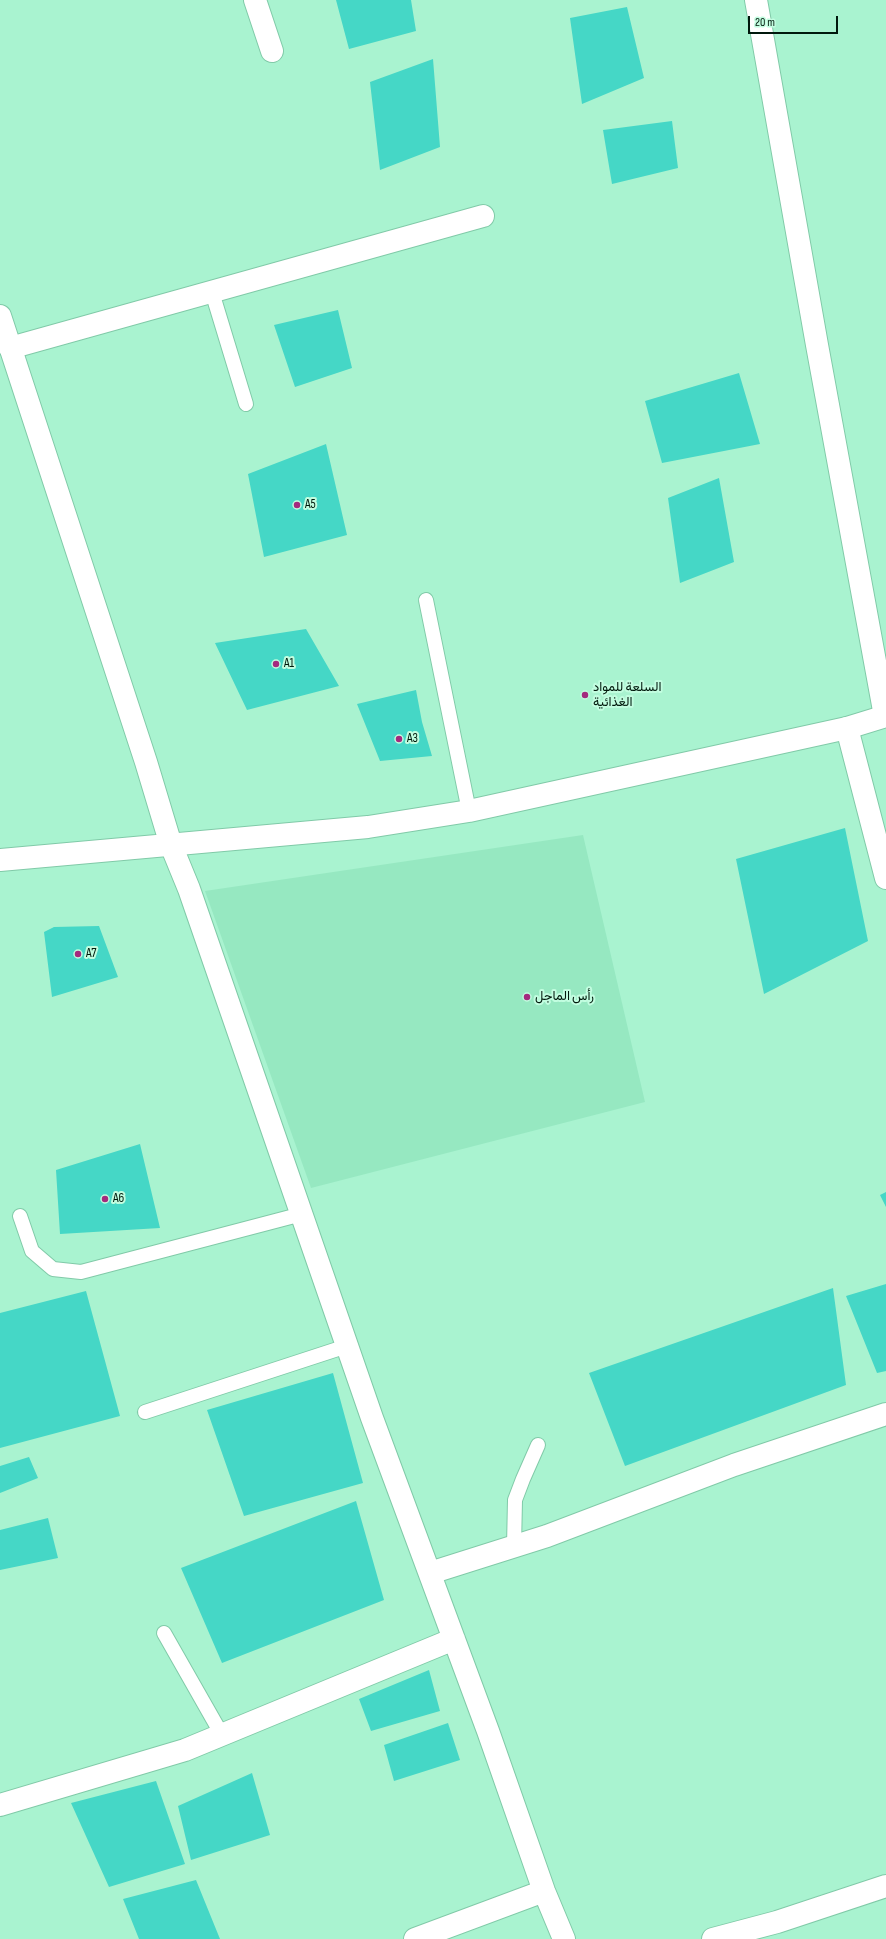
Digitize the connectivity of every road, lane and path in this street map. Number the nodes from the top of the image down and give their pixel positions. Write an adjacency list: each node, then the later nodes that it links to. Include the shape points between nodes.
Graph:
1 (255, 0): 3 (street)
2 (756, 0): 10 (street)
3 (272, 51)
4 (483, 216): 5 (street)
5 (212, 292): 7 (street); 8 (lane)
6 (0, 316): 7 (street)
7 (10, 348): 13 (street)
8 (246, 404)
9 (426, 600): 12 (lane)
10 (885, 716): 11 (street)
11 (847, 728): 12 (street); 15 (street)
12 (469, 811): 13 (street, via 368,827)
13 (171, 845): 14 (street); 16 (street, via 189,889)
14 (0, 860)
15 (886, 878)
16 (302, 1214): 17 (lane, via 81,1272 53,1269 32,1251); 18 (street)
17 (20, 1216)
18 (347, 1346): 19 (lane); 23 (street)
19 (145, 1412)
20 (886, 1414): 22 (street, via 734,1465 608,1514)
21 (538, 1445): 22 (lane, via 515,1500)
22 (514, 1546): 23 (street)
23 (430, 1573): 25 (street)
24 (164, 1633): 26 (lane)
25 (454, 1639): 26 (street); 29 (street)
26 (222, 1735): 27 (street, via 185,1750)
27 (2, 1798)
28 (886, 1886): 32 (street, via 777,1922)
29 (544, 1891): 30 (street); 31 (street)
30 (415, 1939)
31 (564, 1939)
32 (713, 1939)

